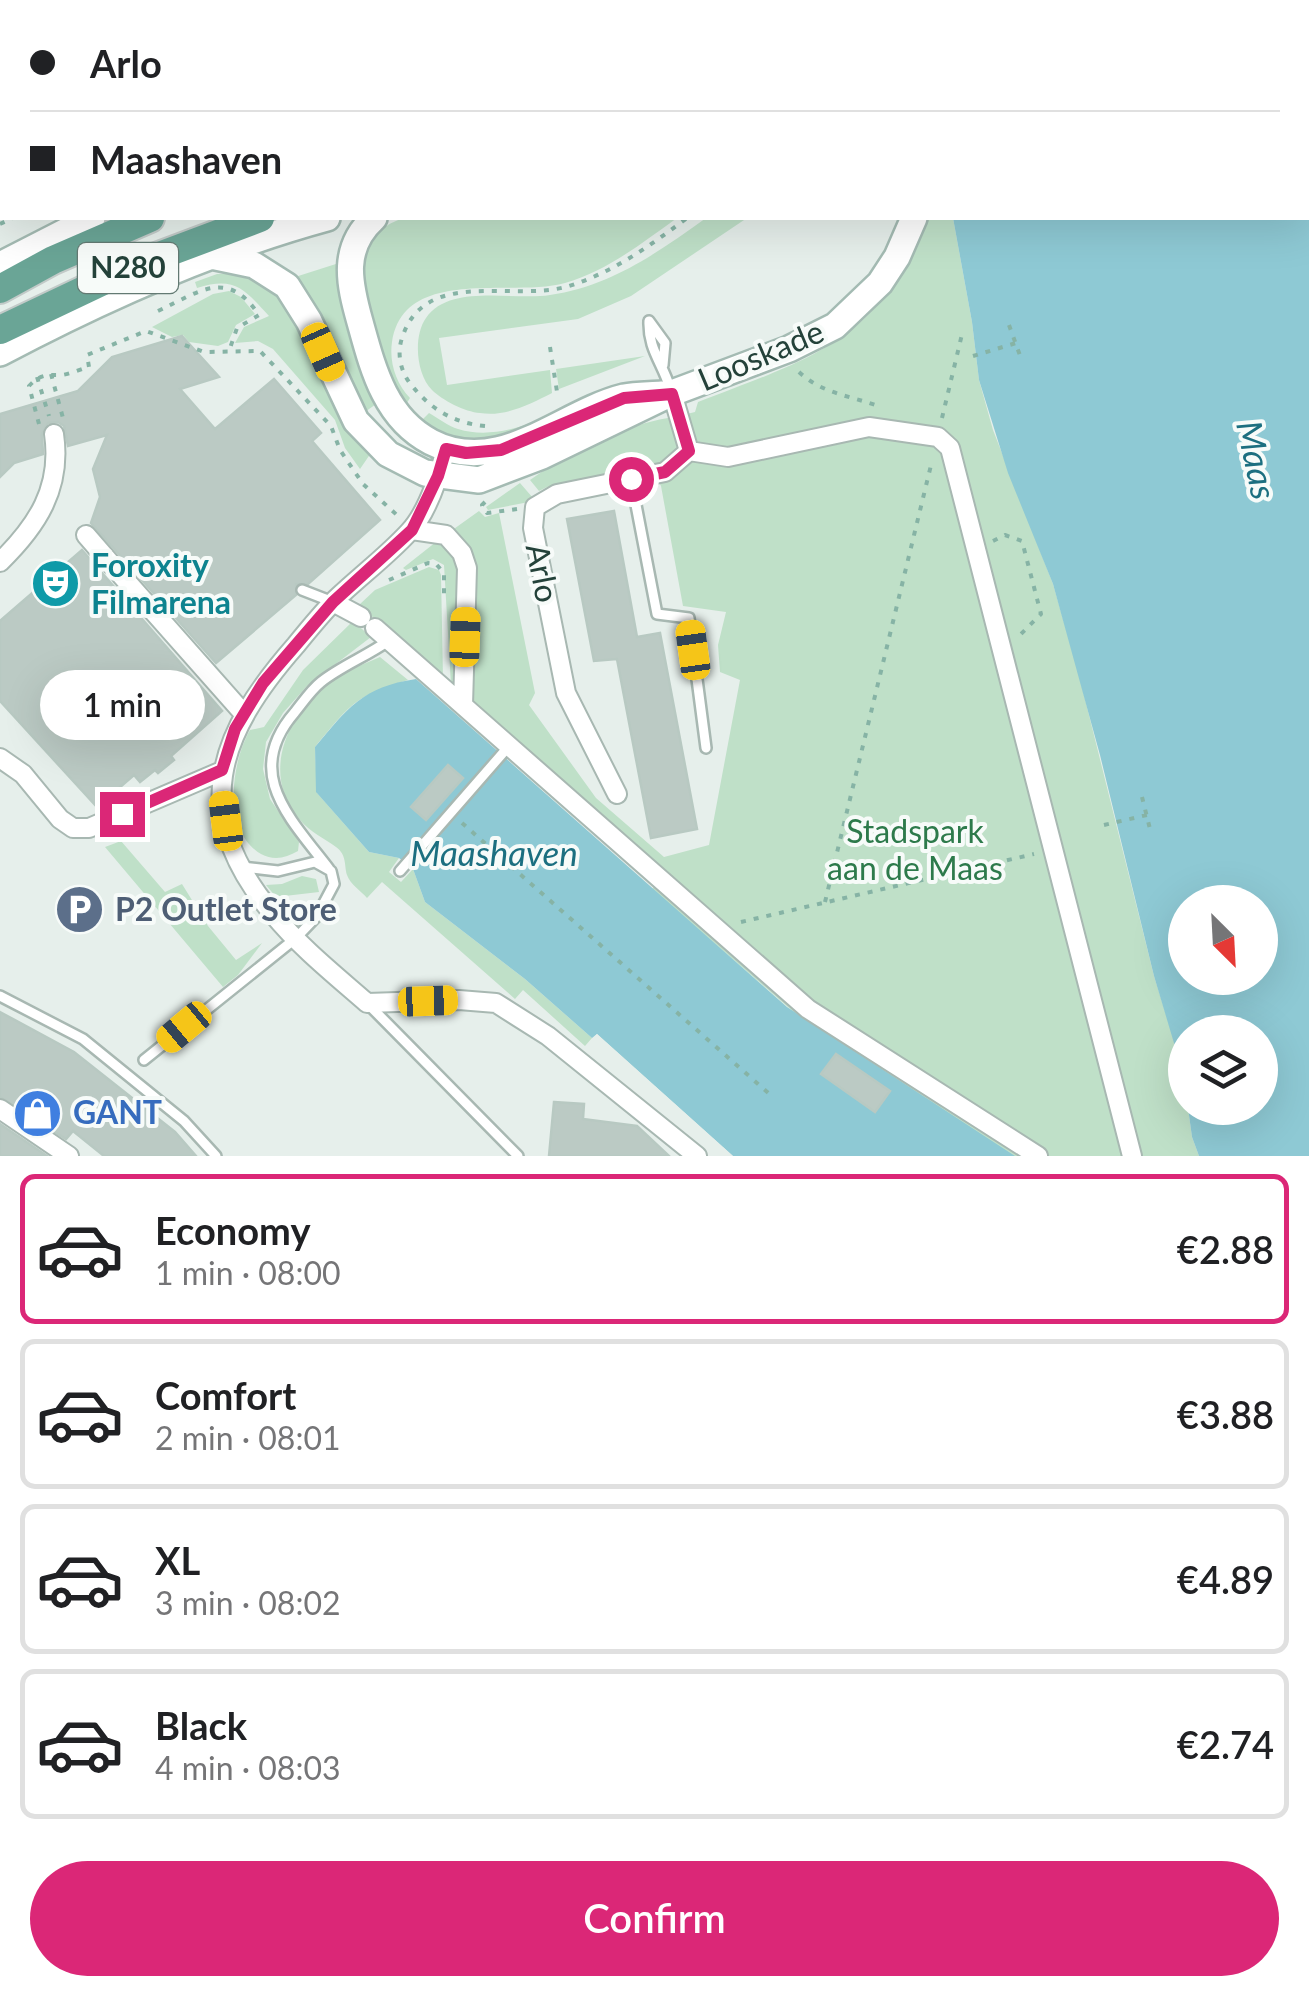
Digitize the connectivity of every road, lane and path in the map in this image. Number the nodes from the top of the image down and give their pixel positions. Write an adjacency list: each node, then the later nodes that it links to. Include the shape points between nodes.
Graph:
1 (88, 220): 9 (main road, N280)
2 (145, 220): 10 (main road, N280)
3 (255, 220): 13 (main road, N280, via 142,262)
4 (320, 220): 8 (main road, N280)
5 (372, 220): 31 (main road, via 356,238 348,265 372,364 398,418)
6 (685, 220): 26 (path, via 616,268 564,288 436,296 416,310 400,344 404,375)
7 (913, 220): 17 (main road, Looskade, via 897,257 868,296 835,326)
8 (211, 256): 19 (main road, N280); 33 (main road, via 254,265 287,286 361,430 388,454)
9 (0, 265)
10 (0, 289)
11 (158, 311): 18 (path, via 204,290 237,290 259,315 237,328)
12 (1009, 325): 15 (path)
13 (0, 330)
14 (963, 330): 30 (path)
15 (1016, 343): 20 (path); 21 (path)
16 (550, 347): 27 (path)
17 (789, 349): 24 (main road, Looskade); 28 (path, via 813,385 881,406)
18 (229, 351): 23 (path, via 204,352 146,331 87,356 89,367); 37 (path, via 260,351 274,363 331,426 363,484)
19 (0, 353)
20 (973, 356)
21 (1022, 361)
22 (663, 365): 24 (lane)
23 (51, 373): 25 (path); 29 (path, via 38,377)
24 (672, 394): 31 (main road, Looskade, via 624,398 501,450); 32 (street); 34 (main road, Looskade)
25 (58, 400)
26 (425, 401)
27 (558, 403)
28 (896, 432): 30 (street); 32 (street, via 869,427 728,457)
29 (54, 434): 40 (street, via 58,460 49,496 35,525)
30 (938, 438): 39 (street, via 950,448); 63 (path)
31 (446, 449): 33 (street)
32 (689, 451): 35 (street, Arlo, via 665,472)
33 (438, 476): 34 (main road, Looskade); 37 (street)
34 (493, 477): 36 (path, via 496,491 482,505 487,513)
35 (631, 479): 36 (street, Arlo, via 557,494); 49 (lane, via 657,614 689,618)
36 (535, 507): 53 (street, Arlo, via 533,528 566,692)
37 (412, 530): 43 (street); 47 (street, via 446,534 467,568)
38 (86, 535): 48 (street)
39 (976, 550): 46 (street); 46 (path, via 1005,534 1022,541 1032,578 1041,614)
40 (0, 562)
41 (385, 581): 44 (path, via 436,564 444,574)
42 (302, 590): 43 (lane)
43 (333, 602): 45 (street); 48 (street)
44 (445, 616)
45 (375, 629): 47 (street); 61 (lane, via 320,683 274,744 278,798)
46 (1002, 652): 59 (street)
47 (464, 705): 50 (street)
48 (244, 714): 52 (street)
49 (706, 748)
50 (507, 749): 55 (lane); 64 (street)
51 (0, 758): 52 (street, via 73,828 88,828)
52 (222, 770): 60 (street, via 226,821)
53 (617, 794)
54 (1142, 797): 56 (path)
55 (450, 813): 62 (lane); 69 (path)
56 (1147, 815): 57 (path); 58 (path)
57 (1104, 826)
58 (1151, 833)
59 (1053, 849): 63 (path); 76 (street)
60 (240, 867): 61 (lane, via 278,871 314,862); 65 (street)
61 (330, 871): 65 (lane, via 329,898)
62 (400, 871)
63 (825, 902): 64 (path)
64 (716, 928): 75 (street, via 808,1009)
65 (296, 938): 67 (street); 68 (lane)
66 (0, 996): 72 (lane, via 83,1040 184,1121)
67 (367, 1004): 73 (lane); 74 (street, via 496,1004 548,1036)
68 (144, 1060)
69 (774, 1098)
70 (0, 1109): 71 (street)
71 (69, 1156)
72 (216, 1156)
73 (518, 1156)
74 (697, 1156)
75 (1038, 1156)
76 (1132, 1156)

